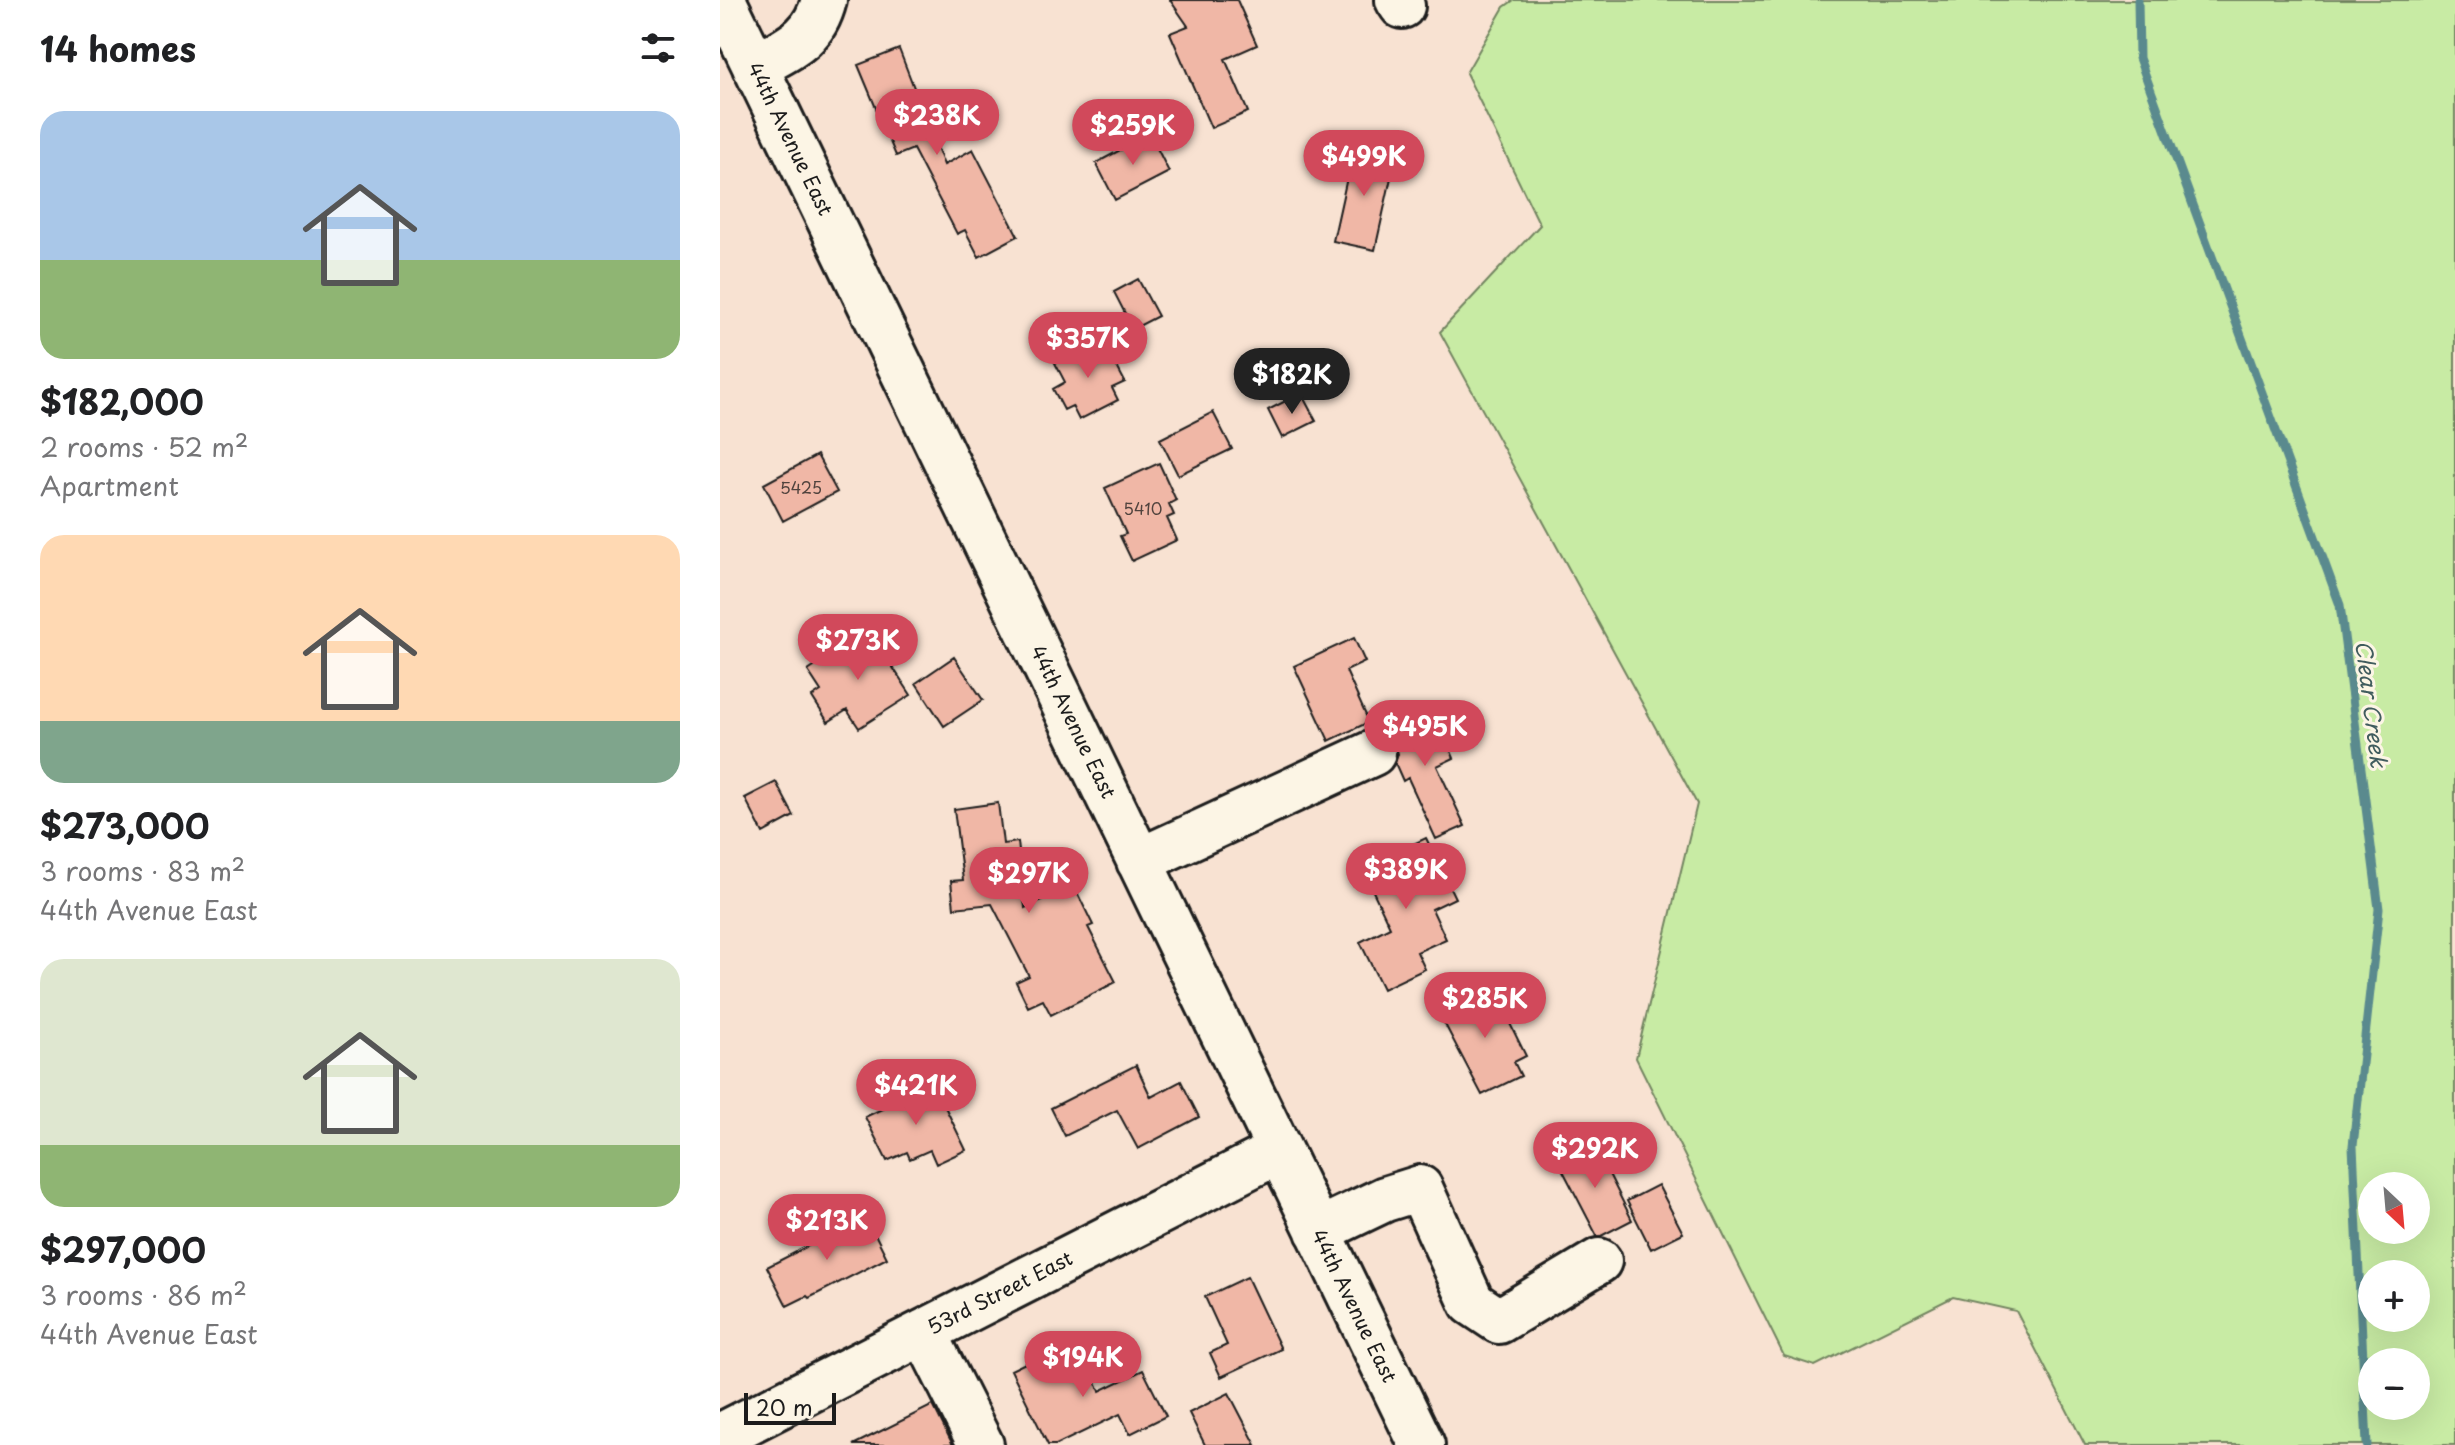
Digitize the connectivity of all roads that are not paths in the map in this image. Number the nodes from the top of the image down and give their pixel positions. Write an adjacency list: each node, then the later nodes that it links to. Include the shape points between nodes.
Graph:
1 (723, 0): 3 (street, 44th Avenue East)
2 (824, 0): 3 (street, via 806,37)
3 (755, 67): 5 (street, 44th Avenue East)
4 (1373, 753): 5 (street)
5 (1139, 861): 6 (street, 44th Avenue East)
6 (1279, 1151): 7 (street, 44th Avenue East); 9 (street, 53rd Street East)
7 (1318, 1231): 8 (street, via 1420,1188 1472,1303 1499,1321); 12 (street, 44th Avenue East)
8 (1599, 1261)
9 (924, 1332): 10 (street, 53rd Street East); 11 (street)
10 (720, 1436)
11 (981, 1445)
12 (1422, 1445)

